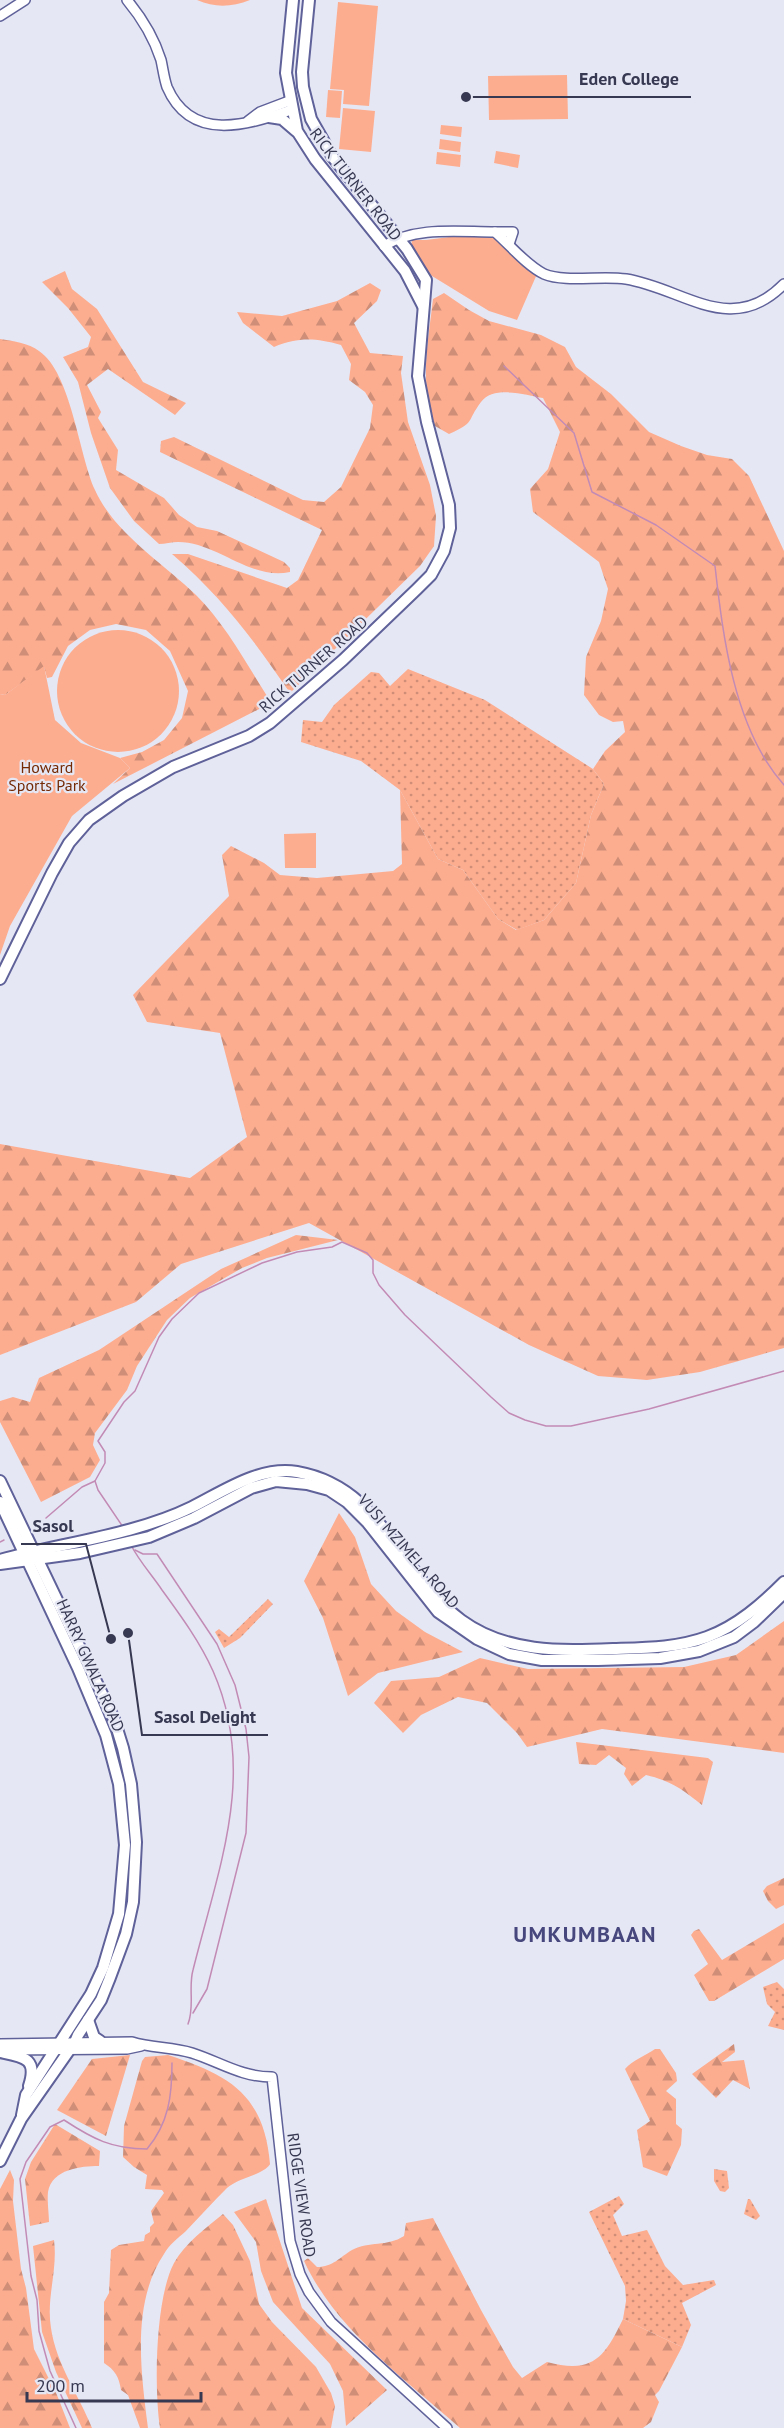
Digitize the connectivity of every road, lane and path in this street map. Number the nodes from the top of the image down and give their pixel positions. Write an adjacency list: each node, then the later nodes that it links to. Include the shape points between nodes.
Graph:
1 (25, 0): 5 (street)
2 (128, 0): 10 (street, via 150,33 168,88 181,107 195,119 211,125)
3 (293, 0): 7 (main road, RICK TURNER ROAD, via 286,73)
4 (309, 0): 6 (main road, RICK TURNER ROAD)
5 (0, 16)
6 (302, 72): 7 (main road); 9 (main road, RICK TURNER ROAD)
7 (292, 105): 8 (street); 9 (main road); 10 (street, via 260,112); 11 (main road, RICK TURNER ROAD)
8 (269, 117): 10 (street); 11 (main road, via 282,120)
9 (311, 119): 13 (main road, RICK TURNER ROAD, via 332,156)
10 (246, 122)
11 (297, 131): 15 (main road, RICK TURNER ROAD)
12 (495, 232): 13 (street, via 418,232); 14 (street); 14 (street, via 513,232)
13 (398, 238): 15 (street); 17 (main road, RICK TURNER ROAD, via 426,280)
14 (509, 244): 16 (street, via 536,270 549,275 628,279 716,308 753,303)
15 (384, 246): 17 (main road, RICK TURNER ROAD, via 405,271)
16 (784, 284)
17 (423, 306): 18 (main road, RICK TURNER ROAD, via 417,376 451,516 444,551 435,568 343,660 270,723 249,736 173,767 123,795 89,820 69,843 52,873)
18 (0, 979)
19 (0, 1481): 21 (main road)
20 (0, 1502): 21 (main road)
21 (22, 1537): 22 (main road); 23 (main road); 25 (main road)
22 (56, 1545): 23 (main road, VUSI MZIMELA ROAD); 26 (main road, VUSI MZIMELA ROAD, via 142,1526 190,1508 250,1478 280,1471 324,1479 348,1492 367,1508 430,1590 460,1620 503,1641 547,1650 658,1647 692,1642 736,1623)
23 (31, 1556): 24 (main road, VUSI MZIMELA ROAD); 25 (main road, VUSI MZIMELA ROAD); 27 (main road, HARRY GWALA ROAD); 32 (main road, HARRY GWALA ROAD, via 106,1735 119,1784 125,1845 122,1894 112,1941)
24 (64, 1556): 27 (main road, via 51,1570); 28 (main road, VUSI MZIMELA ROAD, via 149,1537 251,1488 276,1481 329,1490 360,1514 438,1612 491,1647 509,1654 542,1660 660,1658 699,1651 734,1637)
25 (0, 1561)
26 (784, 1582)
27 (49, 1583): 29 (main road, HARRY GWALA ROAD, via 114,1719 127,1763 135,1817 133,1902 126,1934 101,2000)
28 (784, 1593)
29 (88, 2020): 30 (main road, via 94,2037); 32 (main road, HARRY GWALA ROAD)
30 (100, 2041): 32 (street, RIDGE VIEW ROAD); 33 (street, RIDGE VIEW ROAD)
31 (0, 2044): 32 (street)
32 (66, 2046): 33 (street, RIDGE VIEW ROAD); 34 (street); 35 (main road, HARRY GWALA ROAD); 36 (main road, HARRY GWALA ROAD)
33 (141, 2046): 38 (street, RIDGE VIEW ROAD, via 189,2052 243,2074 272,2077 290,2241 304,2283 331,2322)
34 (0, 2051): 35 (main road, via 31,2063 33,2072)
35 (26, 2095): 36 (main road, HARRY GWALA ROAD)
36 (21, 2119): 37 (main road, HARRY GWALA ROAD)
37 (0, 2161)
38 (447, 2428)

